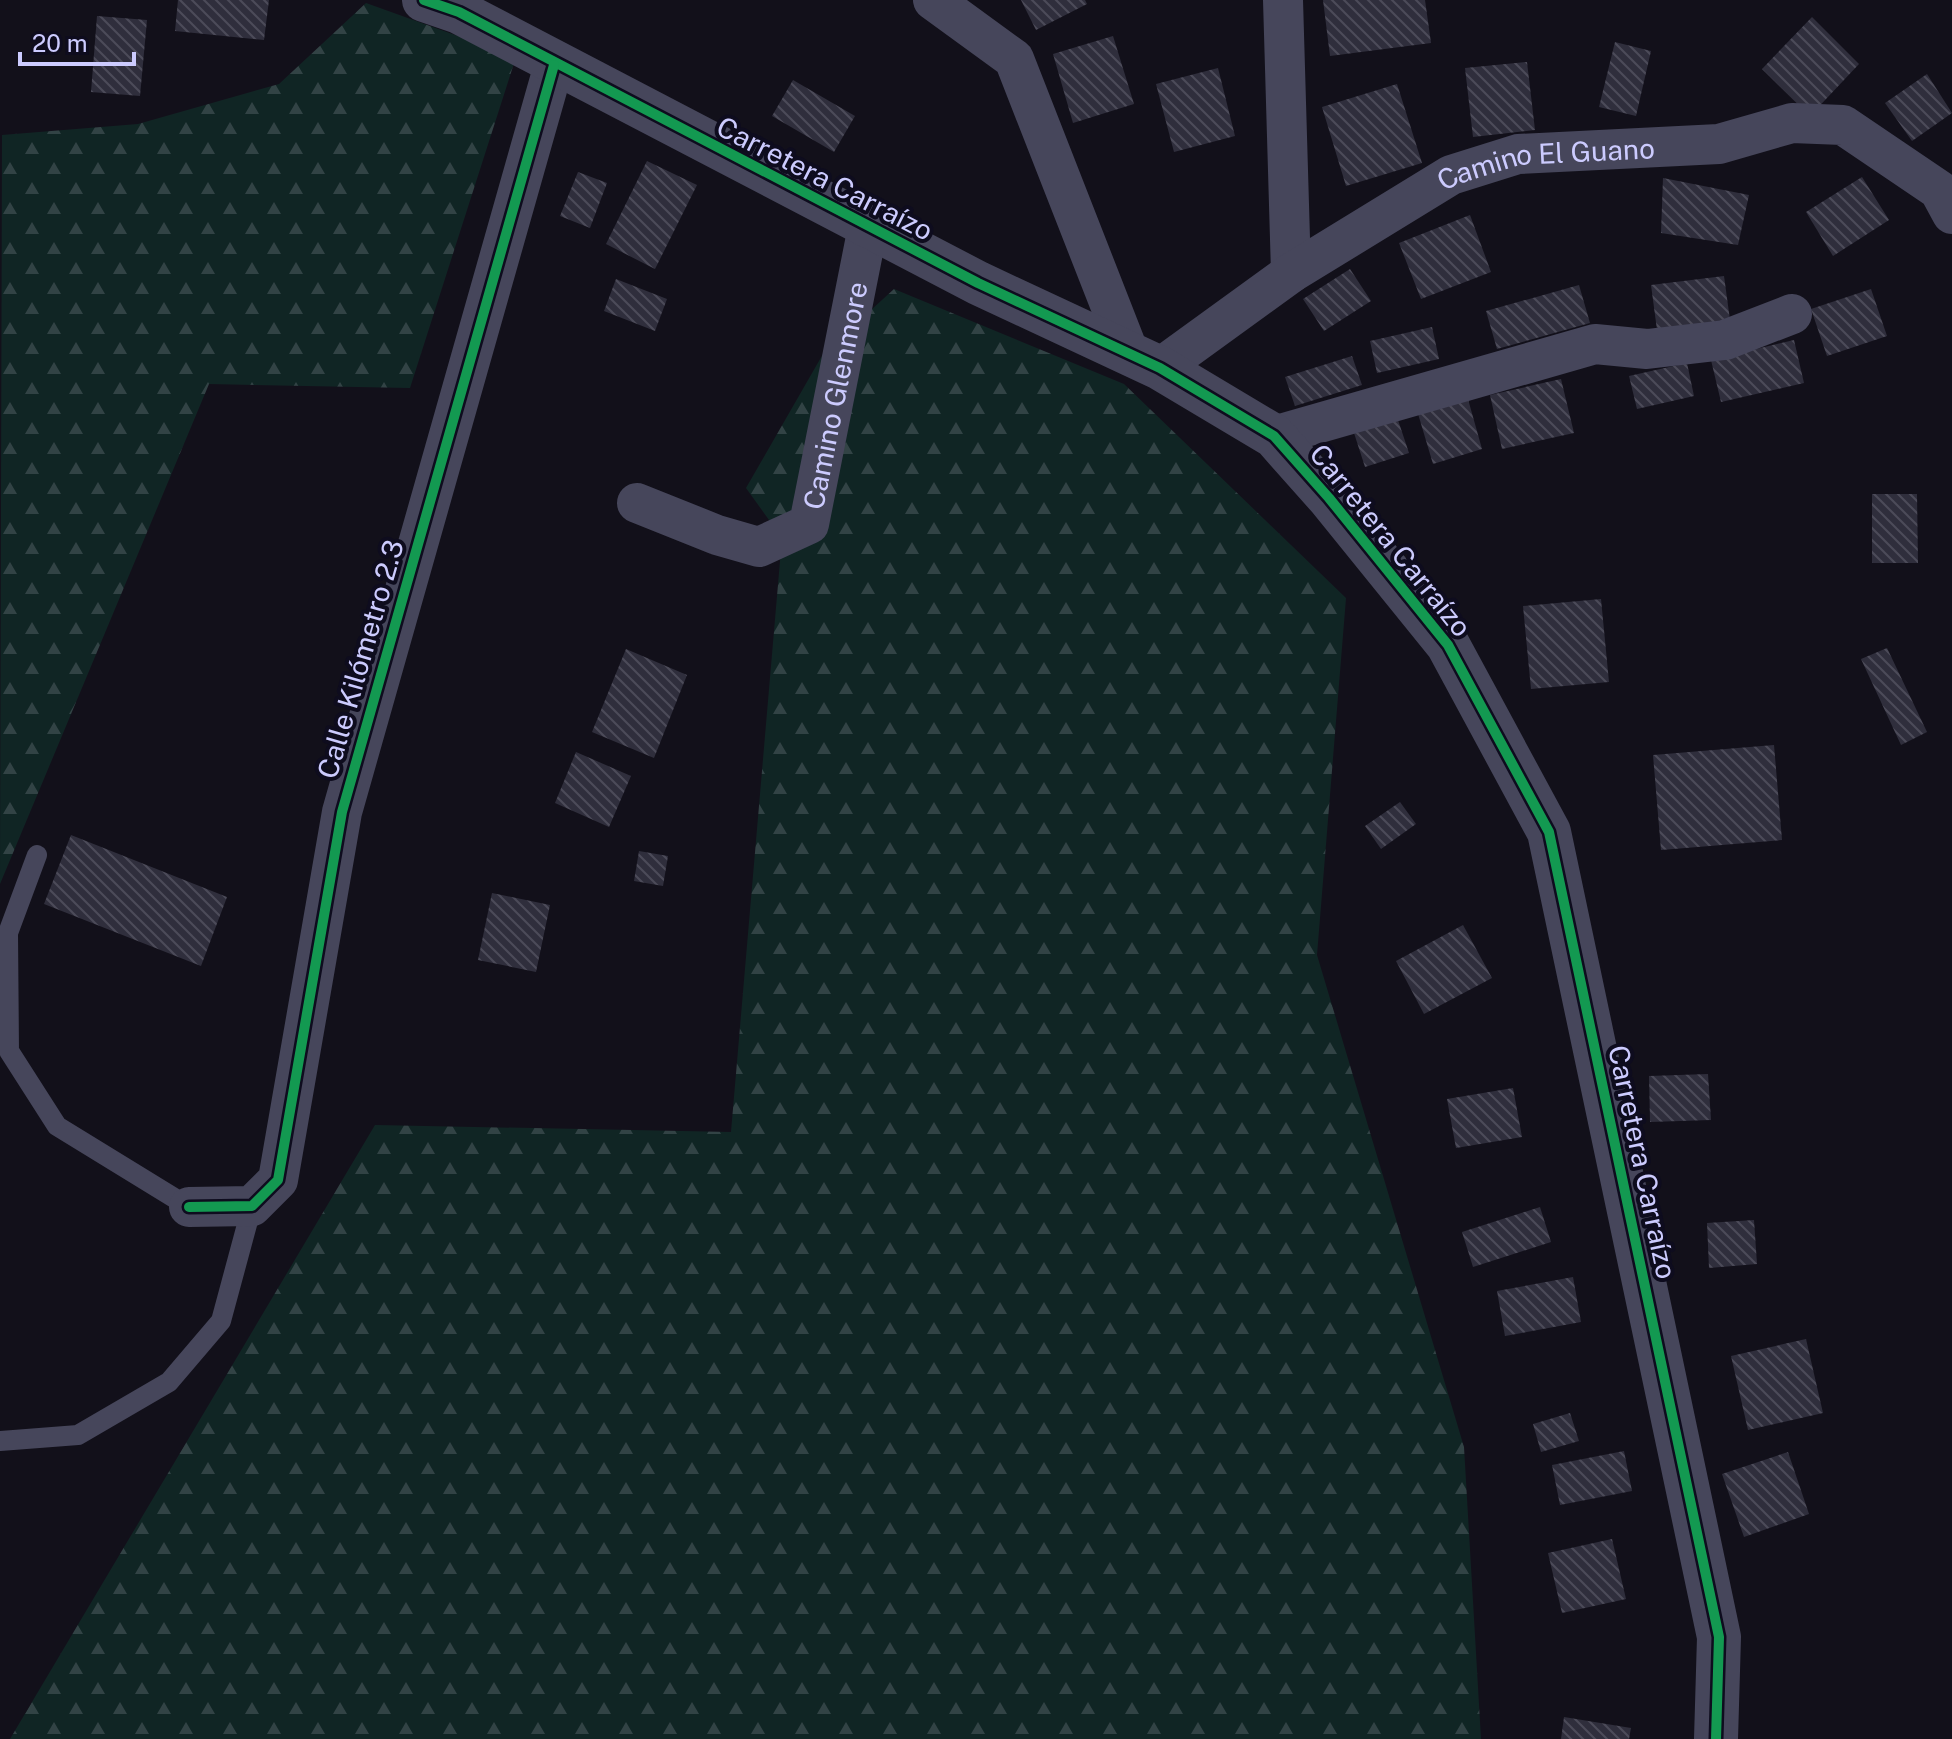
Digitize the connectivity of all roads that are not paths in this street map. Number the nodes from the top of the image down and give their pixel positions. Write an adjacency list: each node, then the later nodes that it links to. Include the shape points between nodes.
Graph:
1 (424, 0): 4 (street, Carretera Carraízo, via 459,12)
2 (933, 0): 9 (street, via 1014,59)
3 (1283, 0): 7 (street)
4 (554, 65): 6 (street, Carretera Carraízo); 13 (street, Calle Kilómetro 2.3, via 342,812 278,1180)
5 (1952, 214): 7 (street, Camino El Guano, via 1939,190 1843,125 1792,123 1719,144 1518,154 1451,175)
6 (868, 227): 9 (street, Carretera Carraízo); 11 (street, Camino Glenmore, via 809,524 759,547)
7 (1291, 273): 9 (street, Camino El Guano)
8 (1792, 314): 10 (street, via 1725,340 1647,349 1595,344)
9 (1145, 360): 10 (street, Carretera Carraízo)
10 (1274, 436): 16 (street, Carretera Carraízo, via 1448,645 1549,832 1719,1637)
11 (637, 503)
12 (37, 855): 14 (lane, via 8,933 9,1051 57,1126)
13 (252, 1206): 14 (street); 15 (lane, via 221,1321 169,1382 78,1435)
14 (189, 1207)
15 (0, 1441)
16 (1716, 1739)

